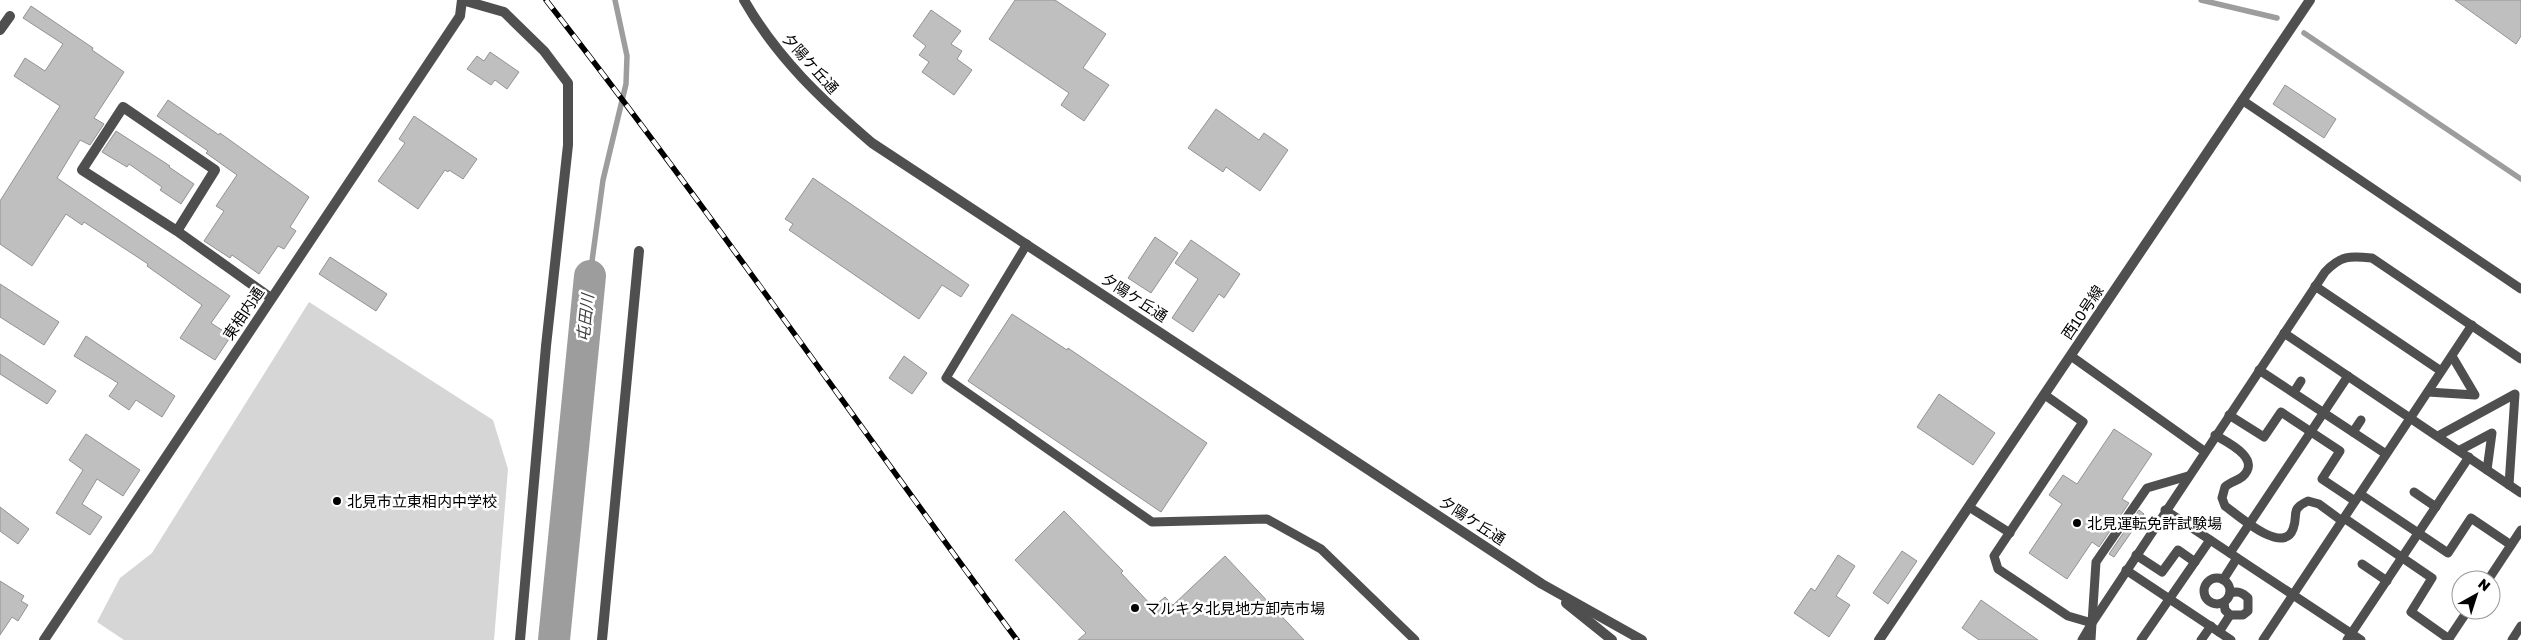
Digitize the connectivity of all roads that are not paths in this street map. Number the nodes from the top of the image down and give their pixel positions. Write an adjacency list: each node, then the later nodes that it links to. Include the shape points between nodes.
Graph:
1 (462, 0): 12 (street, 東相内通, via 460,16); 74 (street, via 504,12 544,51 568,83 568,145)
2 (744, 0): 8 (street, 夕陽ケ丘通, via 792,69 830,107 872,142)
3 (2310, 0): 6 (street, 西10号線)
4 (10, 16): 5 (street)
5 (0, 30)
6 (2242, 100): 11 (lane); 15 (street, 西10号線)
7 (177, 231): 7 (street, via 82,170 123,107 215,170); 12 (street)
8 (1027, 244): 62 (street, 夕陽ケ丘通); 76 (lane, via 946,378 1152,522 1267,519 1321,550)
9 (639, 251): 75 (street)
10 (2315, 286): 13 (lane, via 2336,260 2351,256 2372,258); 14 (lane); 19 (lane)
11 (2521, 289)
12 (271, 298): 73 (street, 東相内通)
13 (2472, 325): 16 (lane); 17 (lane)
14 (2284, 333): 18 (lane); 20 (lane)
15 (2071, 356): 24 (street, 西10号線); 34 (lane)
16 (2452, 356): 19 (lane); 23 (lane, via 2475,395)
17 (2521, 358)
18 (2259, 370): 22 (lane); 26 (lane)
19 (2441, 372): 23 (lane)
20 (2348, 376): 25 (lane); 27 (lane)
21 (2301, 381): 22 (lane)
22 (2294, 392): 25 (lane)
23 (2428, 392): 27 (lane)
24 (2044, 395): 43 (street, 西10号線); 49 (lane, via 2083,422)
25 (2324, 412): 29 (lane); 30 (lane)
26 (2228, 415): 29 (lane, via 2264,437 2281,412); 31 (lane)
27 (2411, 417): 32 (lane); 35 (lane)
28 (2361, 420): 30 (lane)
29 (2311, 432): 42 (lane, via 2340,451 2322,479); 47 (lane)
30 (2353, 432): 35 (lane)
31 (2215, 435): 34 (lane); 47 (lane, via 2243,452 2248,462 2241,478 2225,487 2222,498 2225,506)
32 (2438, 436): 33 (lane); 39 (lane, via 2515,394)
33 (2460, 450): 36 (lane); 37 (lane, via 2492,433)
34 (2204, 451): 38 (lane)
35 (2386, 454): 42 (lane)
36 (2469, 457): 37 (lane); 44 (lane)
37 (2488, 470): 39 (lane)
38 (2188, 476): 45 (lane); 68 (lane, via 2148,488 2096,562)
39 (2509, 485): 41 (lane)
40 (2414, 492): 44 (lane)
41 (2521, 493)
42 (2357, 498): 46 (lane); 50 (lane)
43 (1969, 506): 49 (lane); 79 (street, 西10号線)
44 (2436, 507): 50 (lane)
45 (2165, 510): 51 (lane); 53 (lane)
46 (2343, 519): 47 (lane, via 2308,501 2298,506 2294,514 2294,528 2280,540); 55 (lane); 63 (lane)
47 (2250, 523): 54 (lane)
48 (2521, 530): 52 (lane)
49 (2010, 533): 68 (lane, via 1994,556 1998,569 2068,616)
50 (2418, 534): 52 (lane, via 2448,553 2471,518); 55 (lane)
51 (2210, 540): 54 (lane); 56 (lane)
52 (2511, 545): 59 (lane)
53 (2136, 555): 56 (lane, via 2162,572 2178,550); 58 (lane)
54 (2234, 556): 60 (lane); 63 (lane)
55 (2402, 558): 61 (lane); 87 (lane, via 2432,578 2410,612)
56 (2195, 562): 64 (lane)
57 (2362, 564): 61 (lane)
58 (2126, 570): 64 (lane); 68 (lane)
59 (2495, 570)
60 (2223, 580): 65 (lane, via 2229,586); 65 (lane, via 2210,580 2204,592 2206,598 2218,604)
61 (2387, 580): 72 (lane)
62 (1542, 584): 77 (street, 夕陽ケ丘通); 78 (street, 夕陽ケ丘通)
63 (2293, 595): 72 (lane); 85 (lane)
64 (2169, 598): 69 (lane); 82 (lane)
65 (2227, 598): 66 (lane, via 2225,610); 66 (lane, via 2236,591 2243,593 2250,604 2244,616)
66 (2230, 615): 71 (lane)
67 (2462, 620): 87 (lane)
68 (2092, 623): 80 (lane); 81 (lane)
69 (2210, 626): 71 (lane); 83 (lane)
70 (2521, 626): 88 (lane)
71 (2219, 632): 84 (lane)
72 (2349, 637): 86 (lane)
73 (44, 640)
74 (520, 640)
75 (602, 640)
76 (1415, 640)
77 (1612, 640)
78 (1642, 640)
79 (1879, 640)
80 (2082, 640)
81 (2091, 640)
82 (2141, 640)
83 (2201, 640)
84 (2231, 640)
85 (2263, 640)
86 (2361, 640)
87 (2449, 640)
88 (2512, 640)

